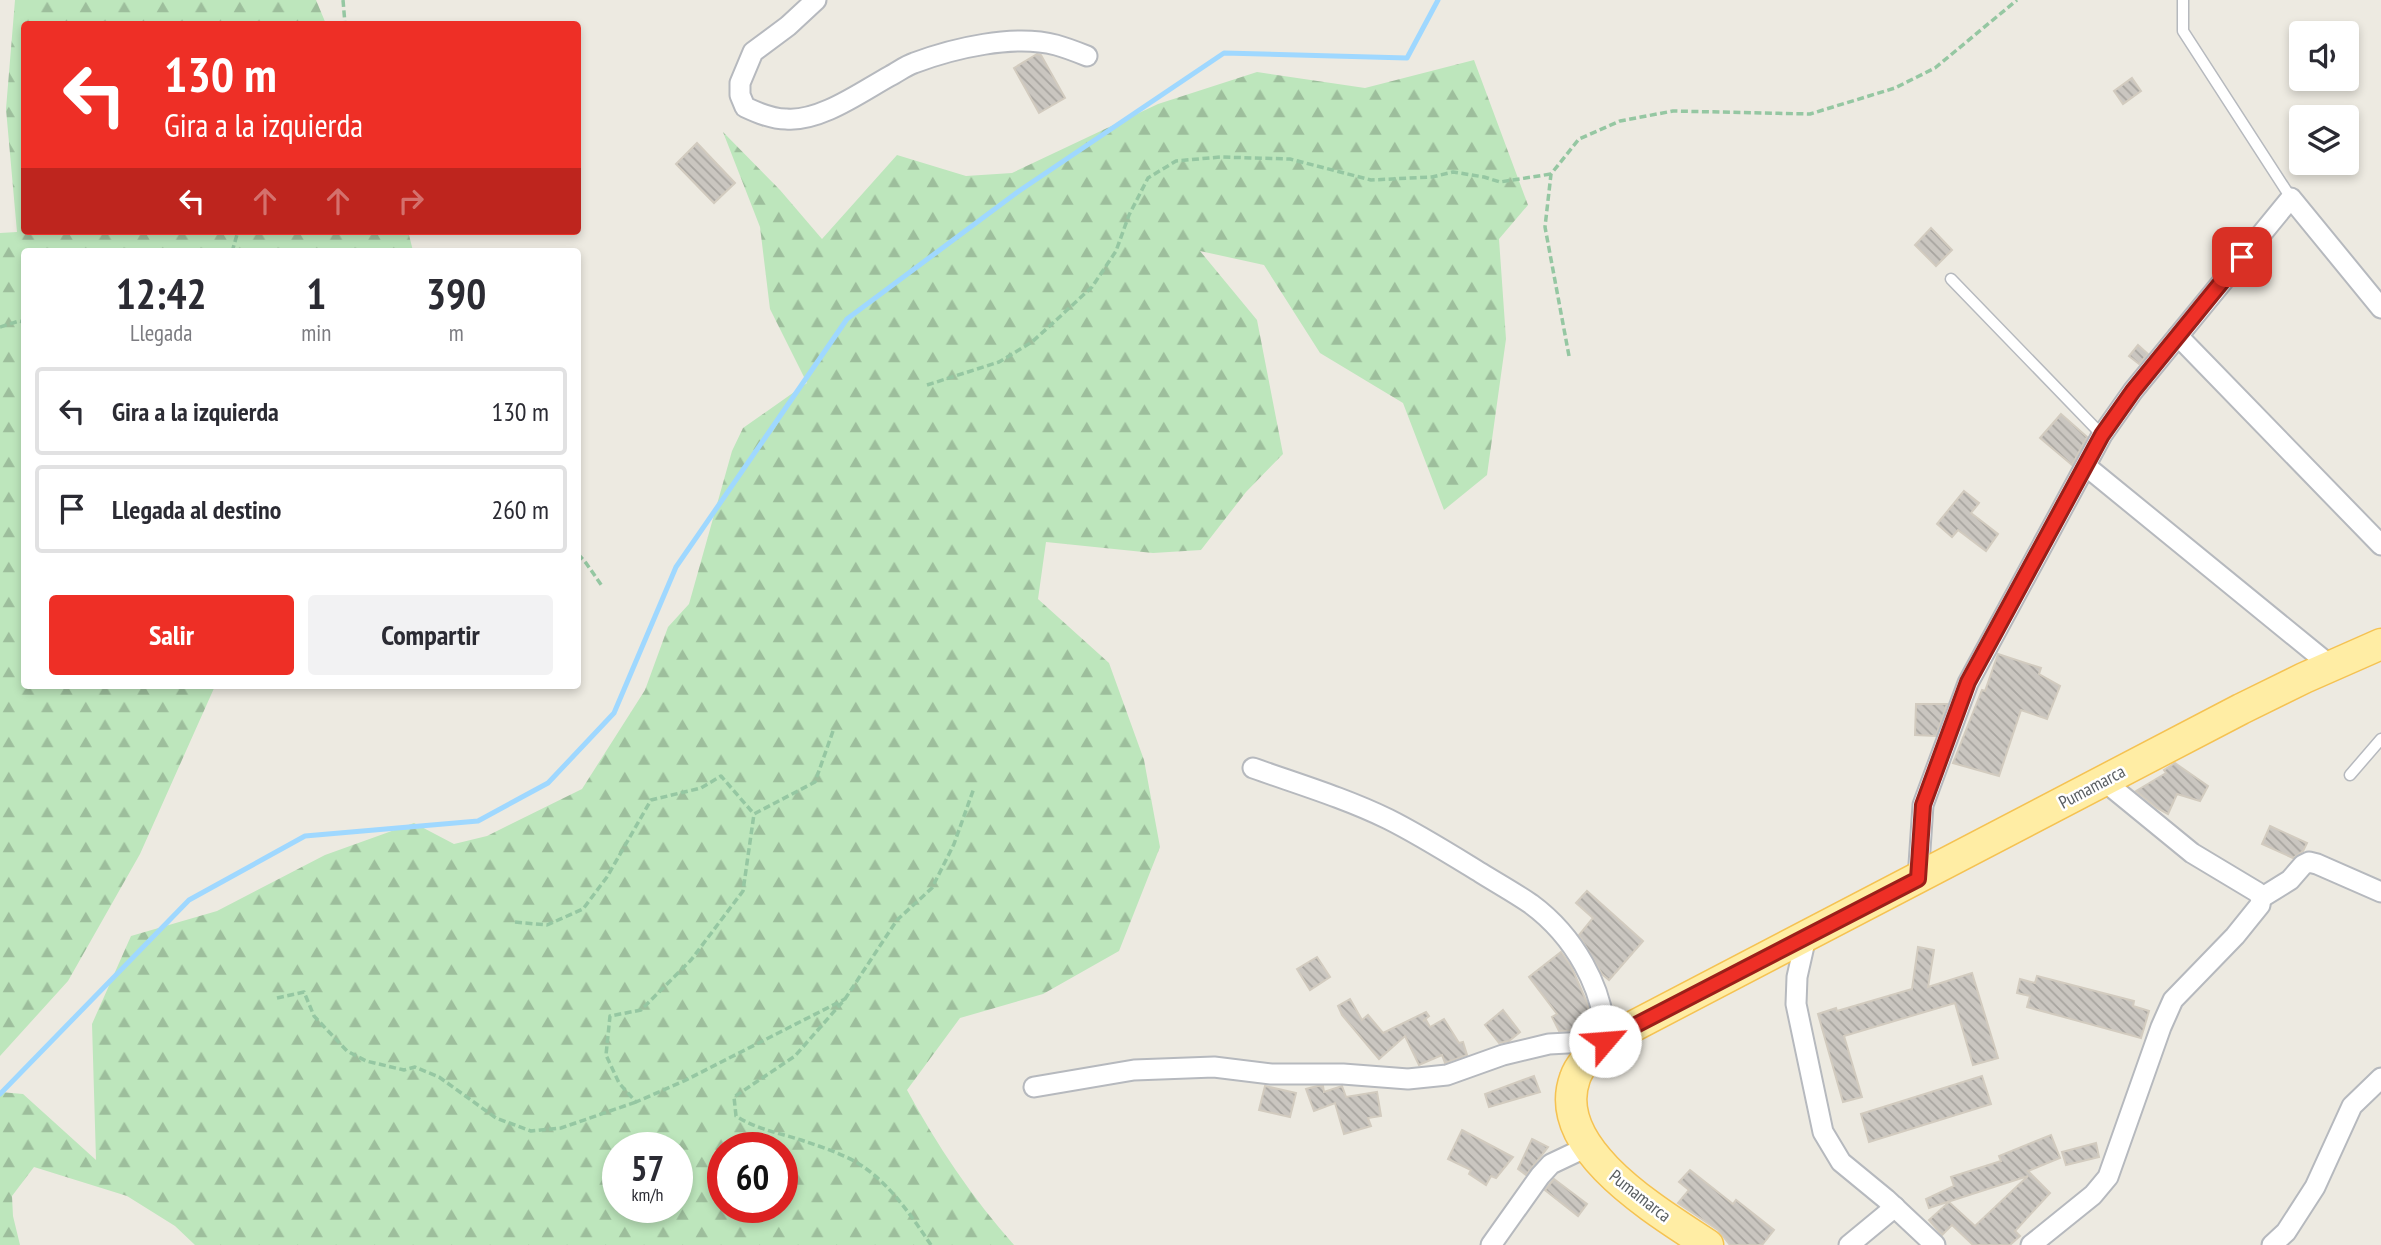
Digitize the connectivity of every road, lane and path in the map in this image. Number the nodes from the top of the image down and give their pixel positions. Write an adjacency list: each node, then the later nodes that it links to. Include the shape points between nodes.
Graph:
1 (343, 0): 5 (path)
2 (816, 0): 6 (street, via 753,52 740,83 745,107 788,120 808,116 844,103 911,64 982,45 1054,44)
3 (2017, 0): 7 (path, via 1935,68 1895,88 1811,114 1673,111 1620,121 1579,139)
4 (2183, 0): 8 (lane, via 2183,31)
5 (345, 21)
6 (1087, 56)
7 (1551, 174): 14 (path, via 1545,227); 15 (path, via 1500,182 1453,172 1371,180 1290,159 1220,157 1176,162 1148,178 1116,251 1093,286 1032,342 999,362)
8 (2291, 198): 10 (street); 13 (street)
9 (1951, 279): 16 (lane)
10 (2381, 308)
11 (21, 321): 12 (path)
12 (0, 327)
13 (2178, 336): 16 (street); 18 (street)
14 (1569, 356)
15 (927, 385)
16 (2102, 435): 17 (street)
17 (2086, 466): 22 (street); 30 (street, via 1968,682 1923,805)
18 (2381, 545)
19 (581, 557): 20 (path)
20 (602, 586)
21 (2381, 644): 22 (main road, Pumamarca)
22 (2331, 666): 27 (main road, Pumamarca)
23 (833, 731): 29 (path, via 815,782)
24 (2381, 739): 26 (lane)
25 (1253, 768): 37 (street, via 1387,818 1531,905 1563,936 1590,976 1605,1021)
26 (2350, 775)
27 (2104, 781): 30 (main road, Pumamarca); 32 (street, via 2192,853)
28 (974, 788): 36 (path, via 932,888 897,920)
29 (754, 814): 33 (path, via 721,776 701,788 651,800 583,909 547,925); 40 (path, via 743,891 691,960 641,1010 610,1016 606,1055 619,1083)
30 (1918, 879): 34 (main road, Pumamarca)
31 (2381, 892): 32 (street, via 2309,862)
32 (2261, 898): 48 (street, via 2235,936 2174,1000 2108,1177 2093,1195)
33 (514, 922)
34 (1806, 937): 37 (main road, Pumamarca); 42 (street, via 1796,1004 1823,1132 1841,1162)
35 (277, 998): 40 (path, via 304,992 314,1016 347,1051 366,1061 404,1070 415,1067 439,1077 496,1118 531,1131 561,1128)
36 (845, 999): 40 (path); 43 (path, via 795,1056 734,1097 736,1116 856,1162 904,1206)
37 (1605, 1041): 39 (street, via 1549,1044 1447,1074 1408,1079 1214,1067 1134,1070); 41 (main road, Pumamarca, via 1583,1064 1570,1098 1576,1126)
38 (2381, 1078): 49 (street, via 2352,1106 2315,1187 2286,1232)
39 (1034, 1087)
40 (636, 1102)
41 (1589, 1146): 44 (street, via 1551,1164 1539,1176); 45 (main road, Pumamarca, via 1608,1172)
42 (1895, 1207): 46 (street); 47 (street)
43 (931, 1245)
44 (1491, 1245)
45 (1708, 1245)
46 (1849, 1245)
47 (1935, 1245)
48 (2031, 1245)
49 (2272, 1245)

